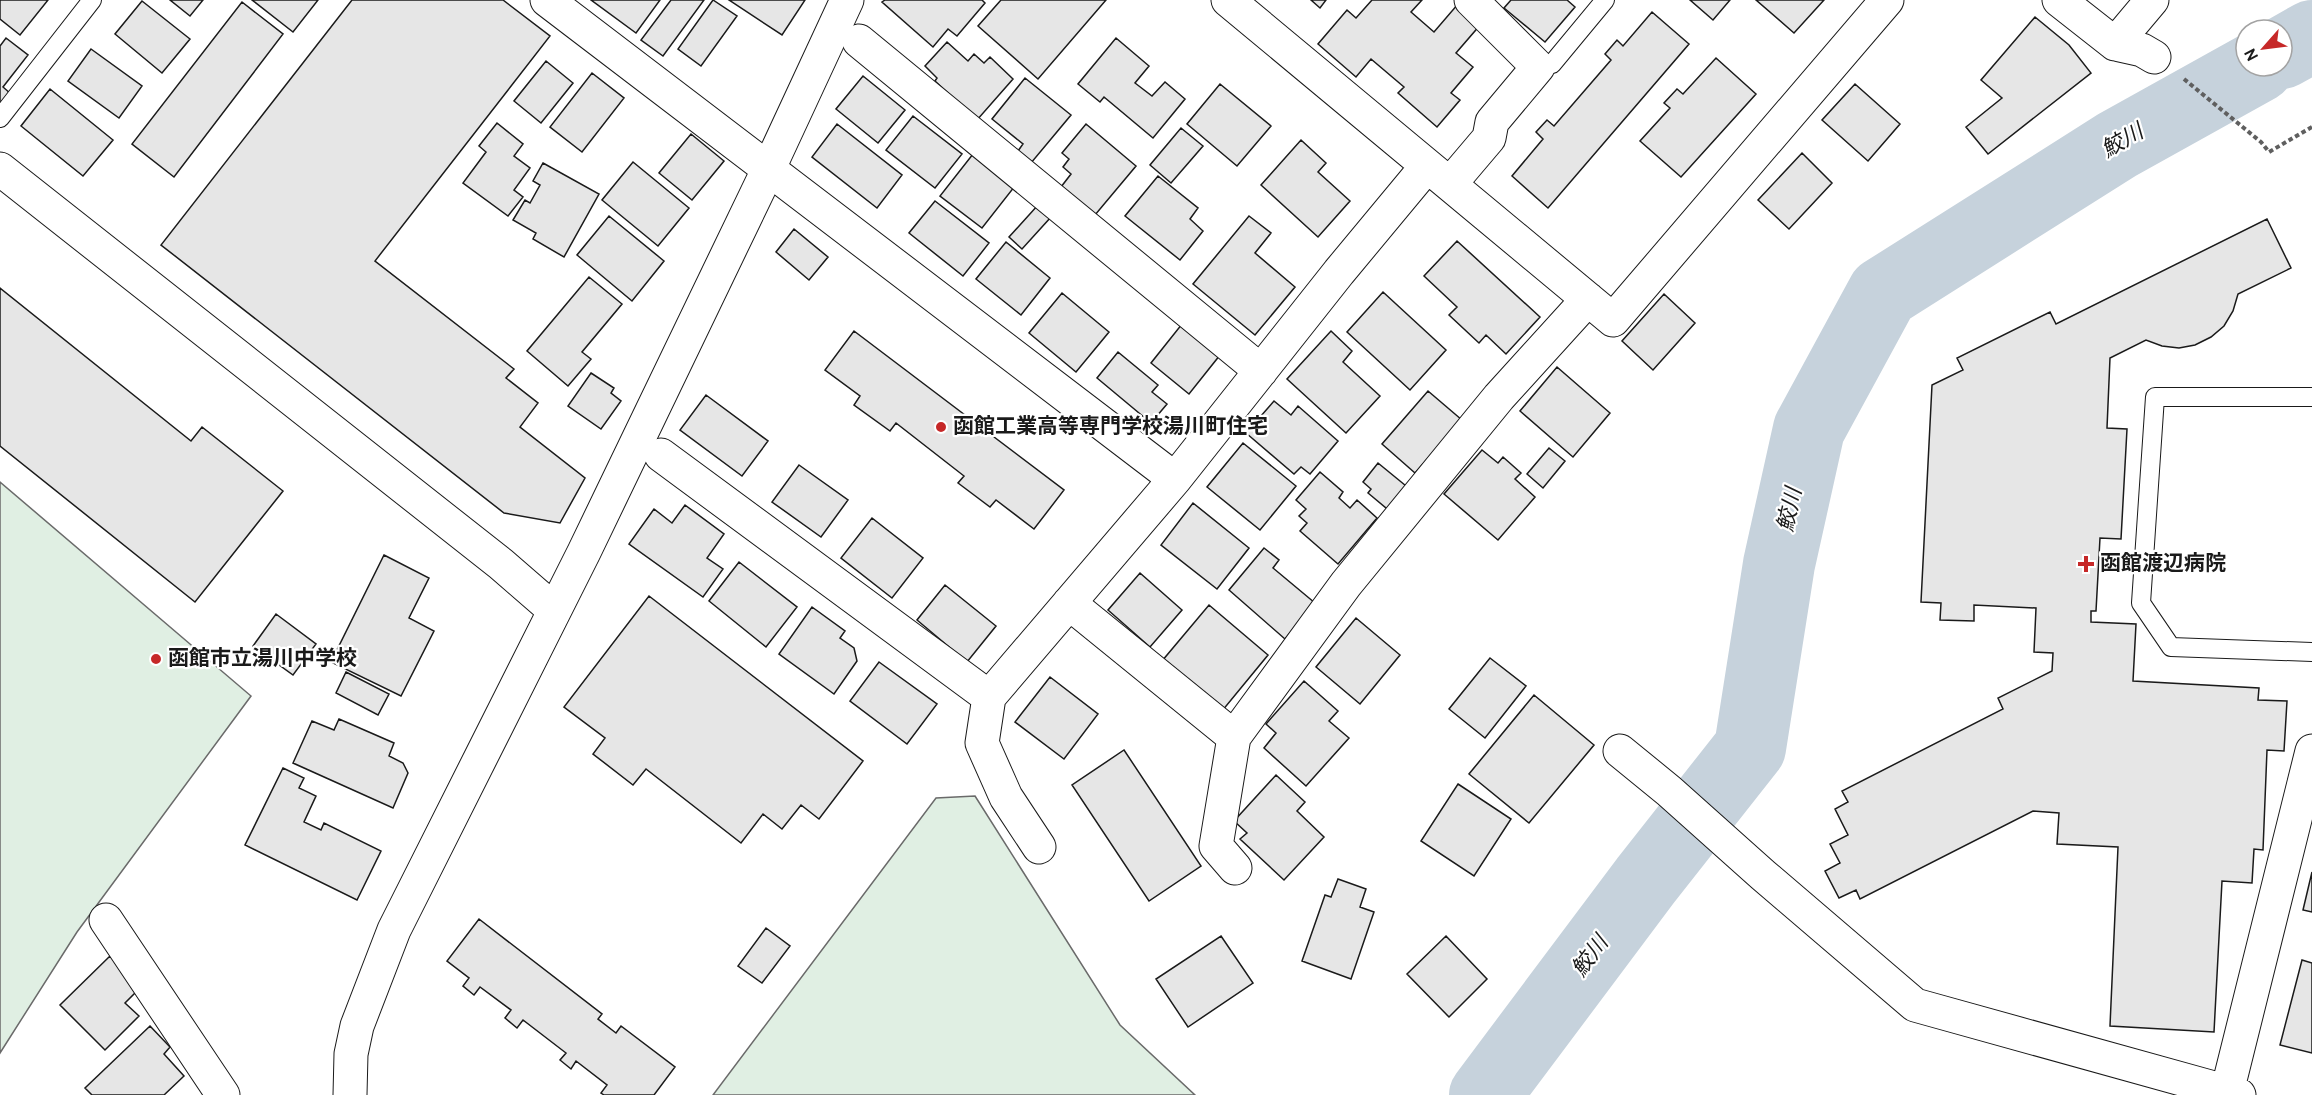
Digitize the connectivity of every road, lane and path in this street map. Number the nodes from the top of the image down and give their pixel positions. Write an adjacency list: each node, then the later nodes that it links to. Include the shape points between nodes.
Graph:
1 (92, 0): 14 (lane)
2 (548, 0): 16 (street)
3 (847, 0): 16 (street)
4 (1228, 0): 18 (street)
5 (1472, 0): 13 (street)
6 (1605, 0): 13 (lane, via 1552,64)
7 (1887, 0): 19 (street, via 1613,320)
8 (2059, 0): 11 (street)
9 (2152, 0): 11 (street)
10 (859, 41): 20 (street)
11 (2115, 44): 12 (street, via 2142,50)
12 (2166, 65): 15 (path, via 2269,152)
13 (1538, 67): 18 (street, via 1492,122 1489,138)
14 (0, 118)
15 (2312, 127)
16 (769, 168): 23 (street); 25 (street)
17 (0, 169): 25 (street)
18 (1439, 175): 19 (street); 20 (street, via 1338,272)
19 (1588, 299): 28 (street, via 1499,397 1346,584)
20 (1261, 370): 23 (street)
21 (2312, 397): 26 (lane, via 2155,397 2141,603 2171,647)
22 (662, 455): 27 (street)
23 (1175, 479): 24 (street)
24 (1069, 603): 27 (street); 28 (street)
25 (554, 610): 35 (street, via 394,930 357,1026)
26 (2312, 652)
27 (989, 698): 32 (street, via 982,743 1006,797)
28 (1234, 737): 33 (street, via 1216,846)
29 (1620, 751): 36 (street, via 1915,1005)
30 (2312, 751): 31 (street)
31 (2305, 802): 36 (street)
32 (1039, 848)
33 (1235, 868)
34 (106, 920): 37 (street)
35 (345, 1093)
36 (2233, 1093)
37 (223, 1095)

